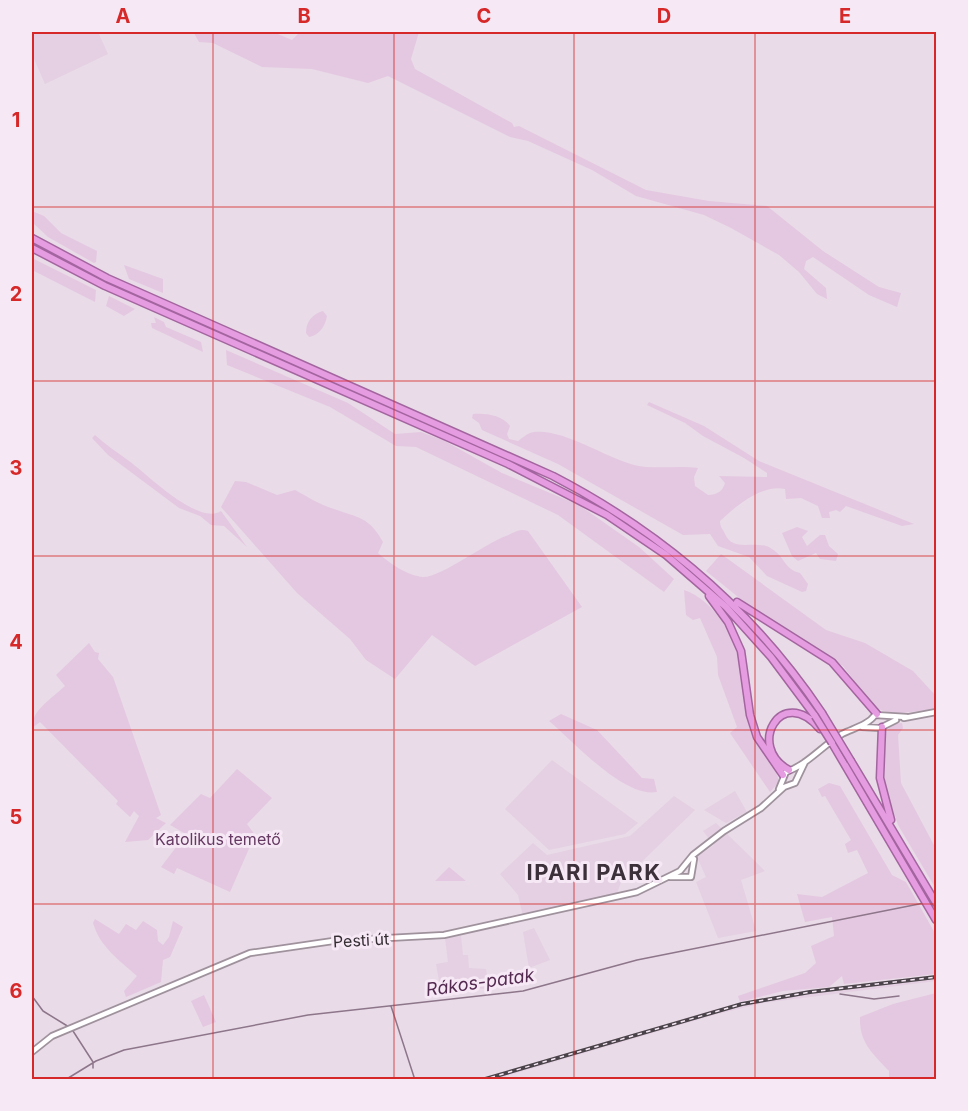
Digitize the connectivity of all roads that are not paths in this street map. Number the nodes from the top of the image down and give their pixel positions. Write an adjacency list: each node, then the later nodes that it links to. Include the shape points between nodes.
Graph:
1 (32, 238): 4 (highway, via 118,283 553,476 634,522)
2 (32, 248): 3 (highway, via 105,286 556,486 625,526)
3 (700, 583): 6 (highway, via 763,647); 15 (highway, via 735,636 745,667 755,731)
4 (723, 594): 6 (highway, via 777,652); 7 (highway, via 832,662)
5 (936, 712): 8 (main road)
6 (819, 715): 11 (highway, bridge); 18 (highway, bridge)
7 (881, 715): 8 (main road); 9 (main road); 10 (main road)
8 (907, 717): 10 (main road)
9 (873, 723): 10 (main road); 12 (main road, via 852,729 822,746)
10 (884, 725): 18 (highway, via 879,738 880,783)
11 (832, 743): 13 (highway, bridge, via 812,719 799,712 787,713 774,722 769,743 777,759); 22 (highway)
12 (805, 762): 13 (main road); 14 (main road)
13 (790, 770): 14 (main road); 15 (main road)
14 (797, 776): 16 (main road, via 795,783)
15 (783, 777): 16 (main road); 17 (main road)
16 (789, 784): 17 (main road)
17 (773, 797): 19 (main road, via 701,850)
18 (901, 843): 21 (highway)
19 (688, 867): 20 (main road); 20 (main road, via 691,877)
20 (681, 874): 23 (main road, Pesti út, via 617,898 446,934 333,941 250,953 66,1030 42,1041)
21 (936, 903)
22 (936, 920)
23 (32, 1052)

